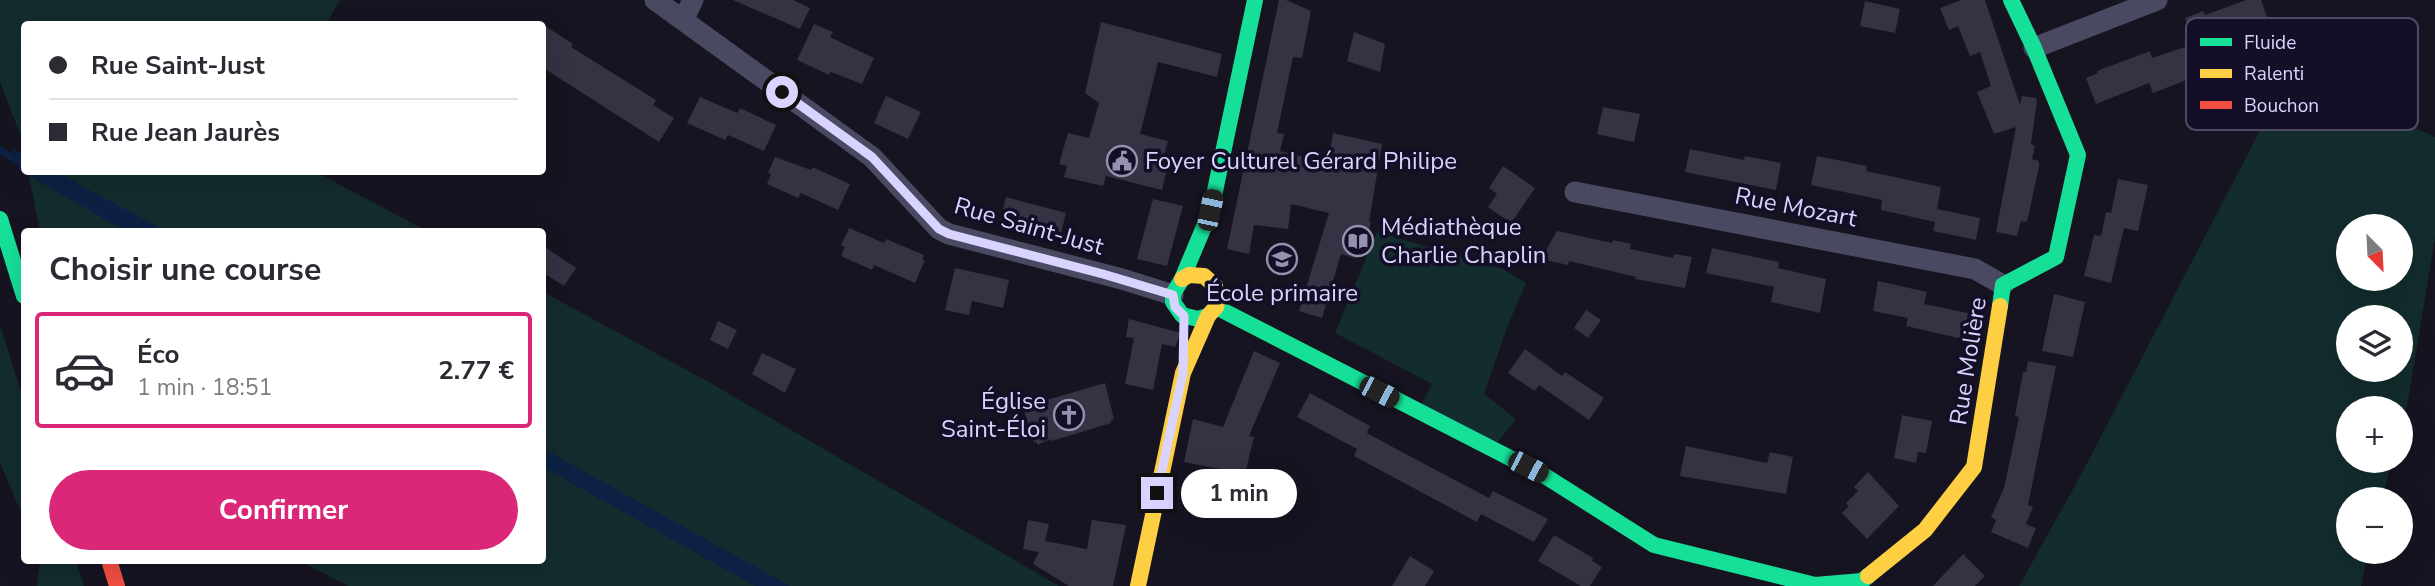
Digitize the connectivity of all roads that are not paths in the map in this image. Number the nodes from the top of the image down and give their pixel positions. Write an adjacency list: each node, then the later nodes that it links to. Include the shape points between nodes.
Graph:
1 (655, 0): 6 (street, Rue Saint-Just)
2 (693, 0): 6 (street)
3 (1255, 0): 9 (street)
4 (2011, 0): 7 (street, Rue Molière)
5 (2157, 0): 7 (street)
6 (683, 20): 14 (street, Rue Saint-Just, via 872,157 939,229 1109,275)
7 (2034, 48): 12 (street, Rue Molière, via 2078,155 2056,257)
8 (1575, 192): 12 (street, Rue Mozart, via 1975,268)
9 (1210, 210): 11 (street); 14 (street)
10 (0, 219): 13 (street)
11 (1211, 280): 14 (street, via 1197,274); 15 (street, via 1218,293)
12 (2003, 285): 15 (street, Rue Molière, via 1974,467 1925,530 1862,581 1815,585 1654,545 1545,476)
13 (21, 286)
14 (1178, 287): 16 (street, via 1175,307)
15 (1212, 311): 16 (street, via 1196,319); 17 (street)
16 (1184, 316): 17 (street)
17 (1183, 373): 20 (street)
18 (110, 564): 19 (street)
19 (117, 586)
20 (1138, 586)

